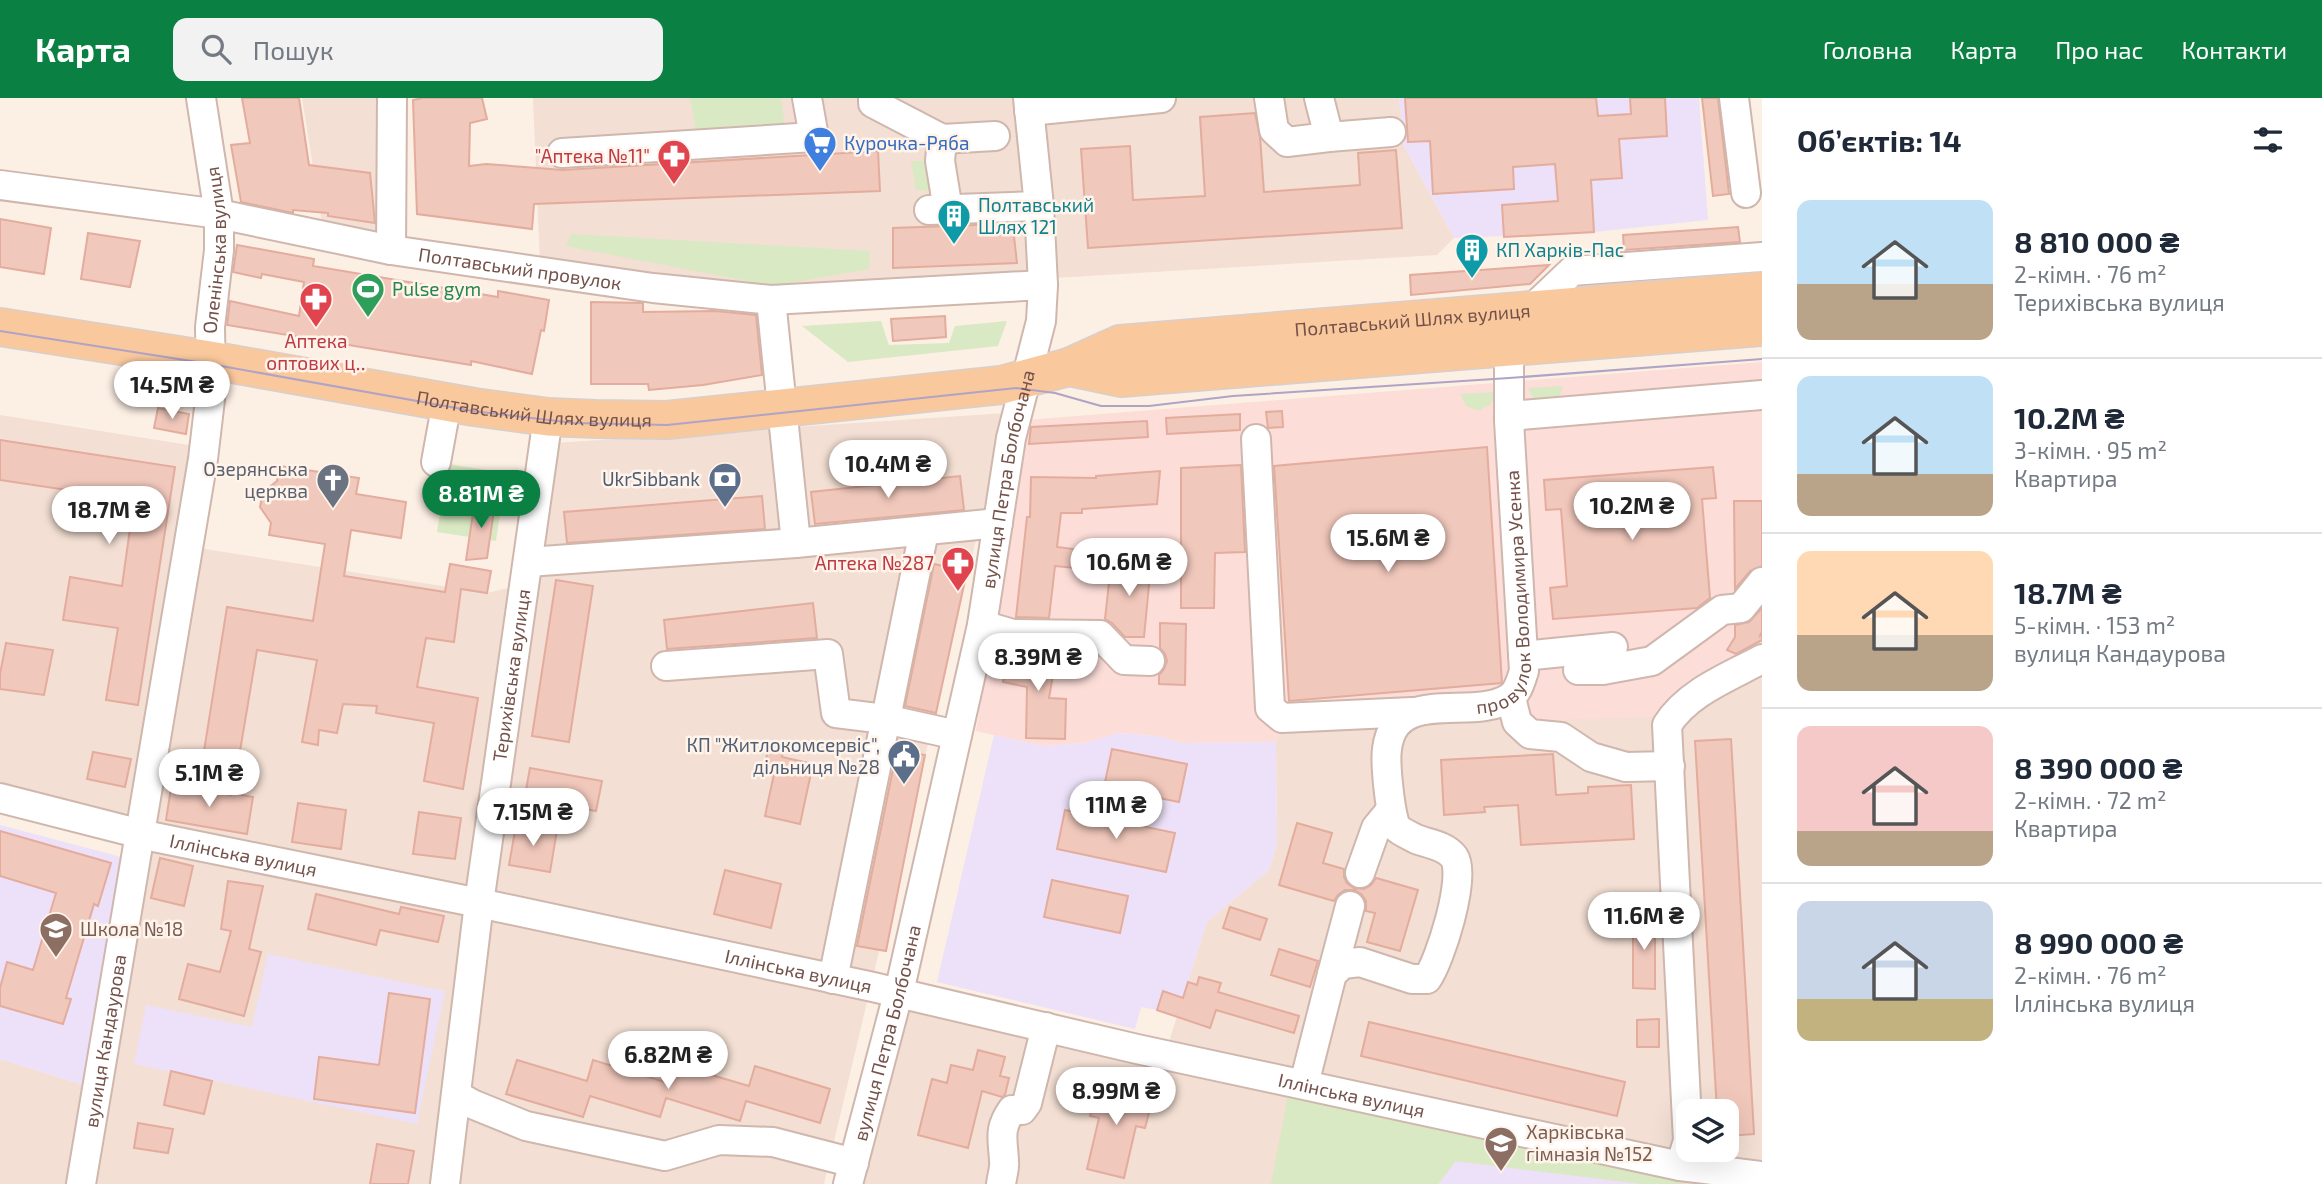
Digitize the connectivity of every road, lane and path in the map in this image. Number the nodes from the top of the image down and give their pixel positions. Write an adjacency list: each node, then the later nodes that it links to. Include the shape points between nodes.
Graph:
1 (201, 98): 18 (street, Оленінська вулиця)
2 (807, 98): 14 (street, via 814,137)
3 (873, 98): 13 (street, via 873,103)
4 (1161, 98): 9 (street)
5 (1269, 98): 12 (street, via 1275,130 1287,142)
6 (1319, 98): 12 (street)
7 (1734, 98): 16 (street)
8 (396, 99): 19 (street)
9 (1029, 104): 17 (street, вулиця Петра Болбочана)
10 (1389, 132): 12 (street)
11 (995, 136): 13 (street)
12 (1329, 136)
13 (942, 139): 17 (street, via 938,210)
14 (562, 153)
15 (0, 185): 18 (street, Полтавський провулок)
16 (1746, 193)
17 (1039, 206): 21 (street, вулиця Петра Болбочана)
18 (219, 214): 19 (street, Полтавський провулок); 27 (street, Оленінська вулиця)
19 (391, 250): 23 (street, Полтавський провулок)
20 (1762, 257): 24 (street, via 1572,271)
21 (1043, 285): 23 (street, Полтавський провулок); 28 (street, вулиця Петра Болбочана, via 1041,321)
22 (1762, 291): 24 (main road, Полтавський Шлях вулиця)
23 (771, 300): 31 (street)
24 (1516, 323): 26 (main road, Полтавський Шлях вулиця); 28 (main road, Полтавський Шлях вулиця, via 1120,344 1069,367); 32 (street, провулок Володимира Усенка)
25 (0, 327): 27 (main road, Полтавський Шлях вулиця)
26 (1762, 327)
27 (210, 360): 30 (main road, Полтавський Шлях вулиця); 55 (street, вулиця Кандаурова, via 203,459)
28 (1026, 379): 31 (main road, Полтавський Шлях вулиця); 36 (street, вулиця Петра Болбочана)
29 (1762, 395): 32 (street)
30 (447, 402): 33 (main road, Полтавський Шлях вулиця); 35 (street)
31 (783, 408): 33 (main road, Полтавський Шлях вулиця, via 667,420); 38 (street)
32 (1509, 416): 43 (street, провулок Володимира Усенка)
33 (548, 417): 39 (street, Терихівська вулиця)
34 (1256, 439): 49 (street, провулок Володимира Усенка, via 1270,709 1283,718)
35 (436, 462)
36 (998, 523): 37 (street); 41 (street, вулиця Петра Болбочана)
37 (924, 531): 38 (street); 50 (street)
38 (796, 543): 39 (street)
39 (527, 562): 57 (street, Терихівська вулиця)
40 (1762, 582): 47 (street, via 1741,608 1722,610 1652,661)
41 (982, 625): 45 (street, via 1013,634 1100,635 1124,660); 51 (street, вулиця Петра Болбочана)
42 (1613, 647): 43 (street)
43 (1523, 656): 48 (street, провулок Володимира Усенка, via 1524,671)
44 (1762, 659): 52 (street, via 1676,711 1667,725)
45 (1150, 661)
46 (666, 666): 50 (street, via 828,654 836,713)
47 (1578, 670)
48 (1511, 698): 49 (street, провулок Володимира Усенка, via 1495,704); 52 (street, via 1517,722 1530,734 1561,737 1591,757 1626,767)
49 (1412, 712): 54 (street, via 1397,723 1387,748)
50 (885, 719): 51 (street); 60 (street)
51 (957, 735): 61 (street, вулиця Петра Болбочана)
52 (1670, 766): 65 (street, via 1688,1141)
53 (0, 798): 55 (street, Іллінська вулиця)
54 (1390, 811): 56 (street, via 1376,828); 59 (street, via 1398,828 1455,858 1459,876 1434,969 1427,979 1412,979 1360,962 1343,964)
55 (141, 835): 57 (street, Іллінська вулиця); 68 (street, вулиця Кандаурова)
56 (1360, 873)
57 (479, 903): 60 (street, Іллінська вулиця); 64 (street, Терихівська вулиця)
58 (1350, 906): 59 (street)
59 (1332, 974): 63 (street)
60 (833, 979): 61 (street, Іллінська вулиця)
61 (898, 993): 62 (street, Іллінська вулиця); 66 (street, вулиця Петра Болбочана)
62 (1046, 1027): 63 (street, Іллінська вулиця, via 1225,1072); 70 (street, via 1027,1103 1022,1110 1012,1110 1004,1121)
63 (1304, 1084): 65 (street, Іллінська вулиця)
64 (456, 1095): 66 (street, via 526,1126 665,1156 719,1140 773,1142); 69 (street, Терихівська вулиця)
65 (1680, 1166): 67 (street, Іллінська вулиця)
66 (851, 1178)
67 (1752, 1178)
68 (81, 1184)
69 (445, 1184)
70 (1001, 1184)

